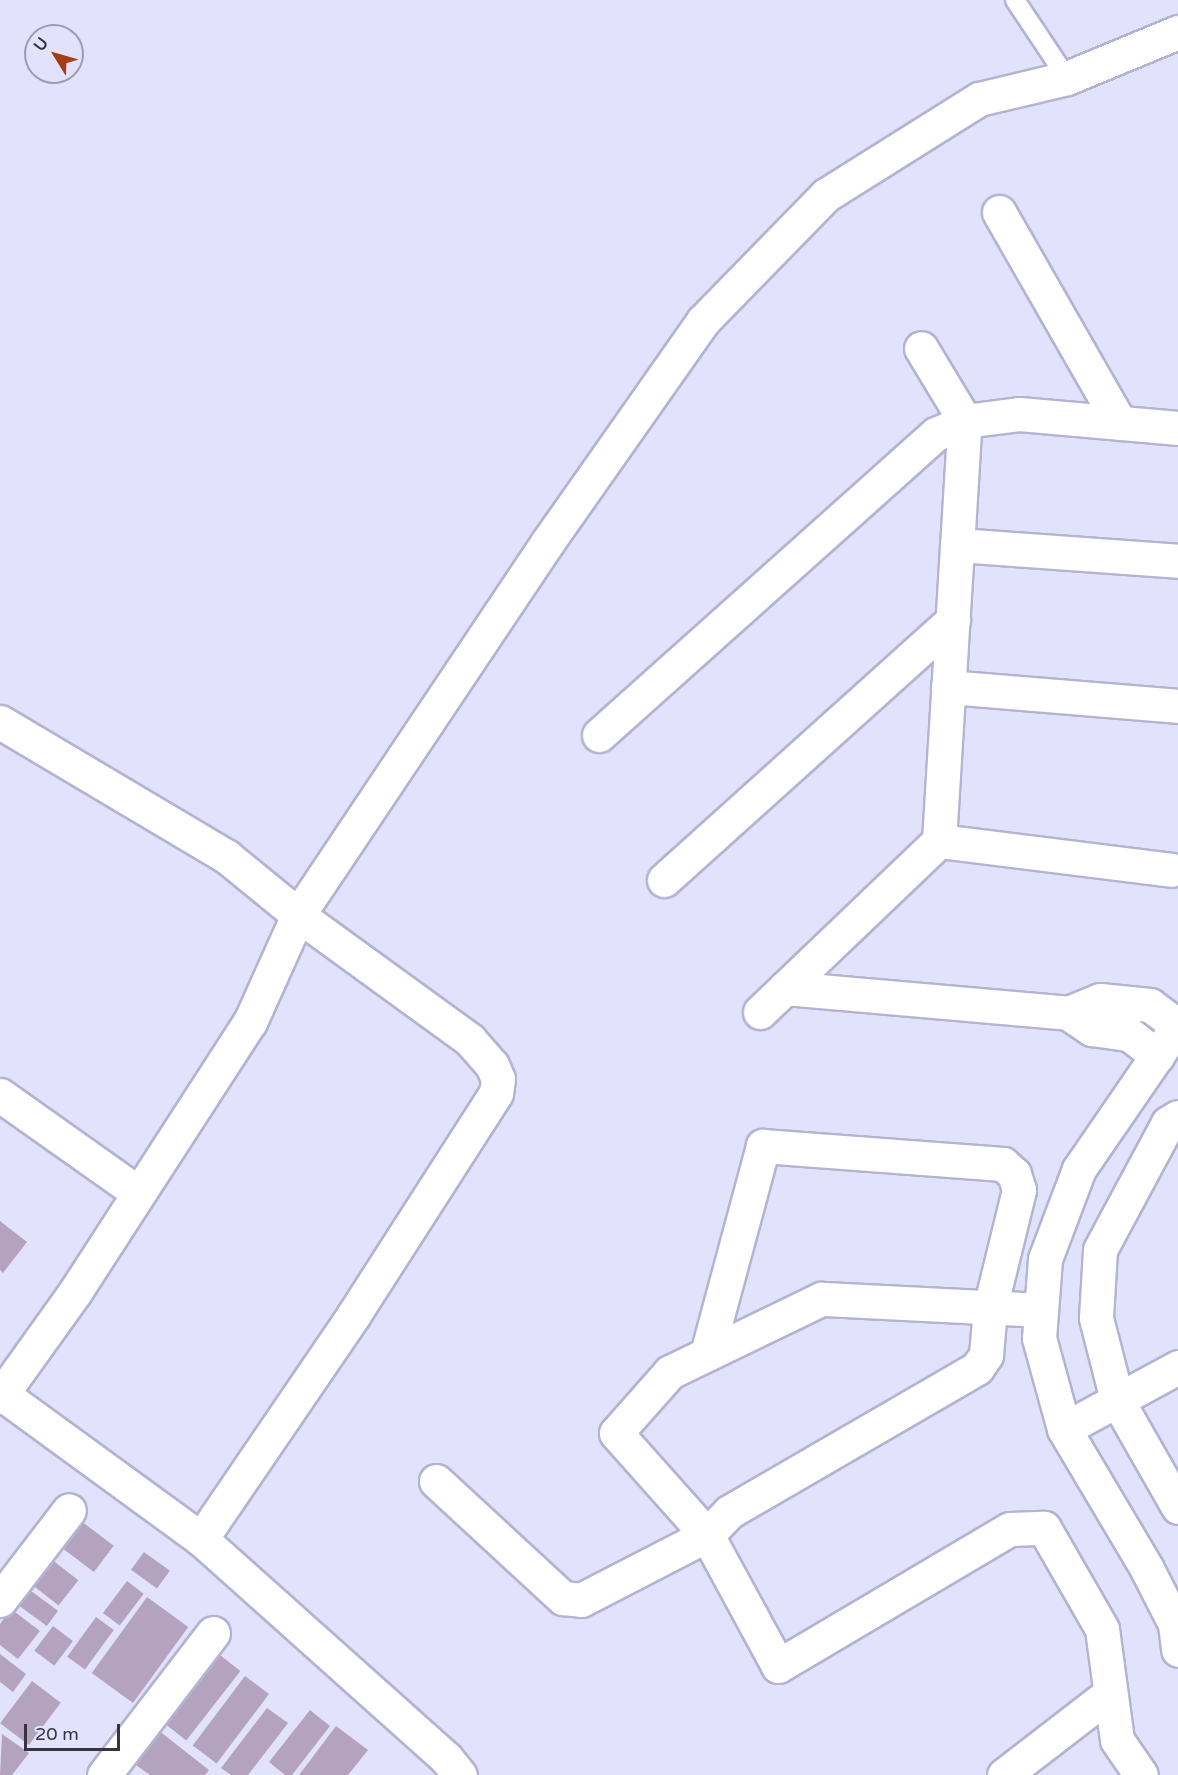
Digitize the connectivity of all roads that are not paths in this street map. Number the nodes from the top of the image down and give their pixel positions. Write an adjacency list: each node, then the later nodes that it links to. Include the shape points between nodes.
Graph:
1 (1015, 0): 3 (lane)
2 (1178, 32): 3 (street)
3 (1067, 78): 19 (street, via 979,99 826,195 703,321 547,543)
4 (999, 212): 7 (street)
5 (921, 348): 6 (street)
6 (965, 421): 7 (street, via 1019,414); 9 (street); 15 (street, via 936,434)
7 (1120, 423): 8 (street)
8 (1178, 428)
9 (957, 546): 10 (street); 11 (street)
10 (1178, 561)
11 (953, 620): 12 (street); 18 (street)
12 (948, 687): 13 (street); 16 (street)
13 (1178, 706)
14 (0, 722): 19 (street, via 227,857)
15 (599, 735)
16 (939, 841): 17 (street); 20 (street)
17 (1171, 870)
18 (664, 880)
19 (298, 915): 27 (street, via 250,1022); 39 (street, via 470,1040 492,1065 498,1079 496,1093 353,1316)
20 (785, 988): 21 (street); 22 (street)
21 (760, 1012)
22 (1068, 1013): 23 (street, via 1100,1000 1150,1005); 24 (street, via 1092,1029 1129,1034)
23 (1178, 1026): 24 (street)
24 (1157, 1056): 29 (street, via 1078,1169 1045,1259)
25 (0, 1095): 27 (street)
26 (1178, 1117): 33 (street, via 1168,1123 1100,1250 1096,1318)
27 (137, 1192): 32 (street, via 75,1292)
28 (990, 1308): 29 (street); 30 (street, via 821,1299); 30 (street, via 1019,1190 1014,1174 1003,1164 763,1146); 38 (street, via 986,1354 977,1368 729,1512)
29 (1041, 1310): 34 (street, via 1039,1338)
30 (707, 1354): 38 (street, via 670,1372 616,1433)
31 (1178, 1366): 33 (street)
32 (1, 1396): 39 (street)
33 (1117, 1400): 34 (street); 36 (street)
34 (1064, 1429): 42 (street, via 1148,1569 1175,1624)
35 (436, 1481): 38 (street, via 563,1599 581,1600)
36 (1178, 1507)
37 (69, 1510): 40 (street)
38 (707, 1534): 43 (street, via 778,1666 1010,1529 1044,1528 1102,1629)
39 (201, 1539): 45 (street, via 446,1758)
40 (0, 1600)
41 (213, 1633): 44 (street)
42 (1178, 1650)
43 (1109, 1694): 46 (street); 47 (street, via 1117,1740)
44 (104, 1775)
45 (460, 1775)
46 (1004, 1775)
47 (1141, 1775)

